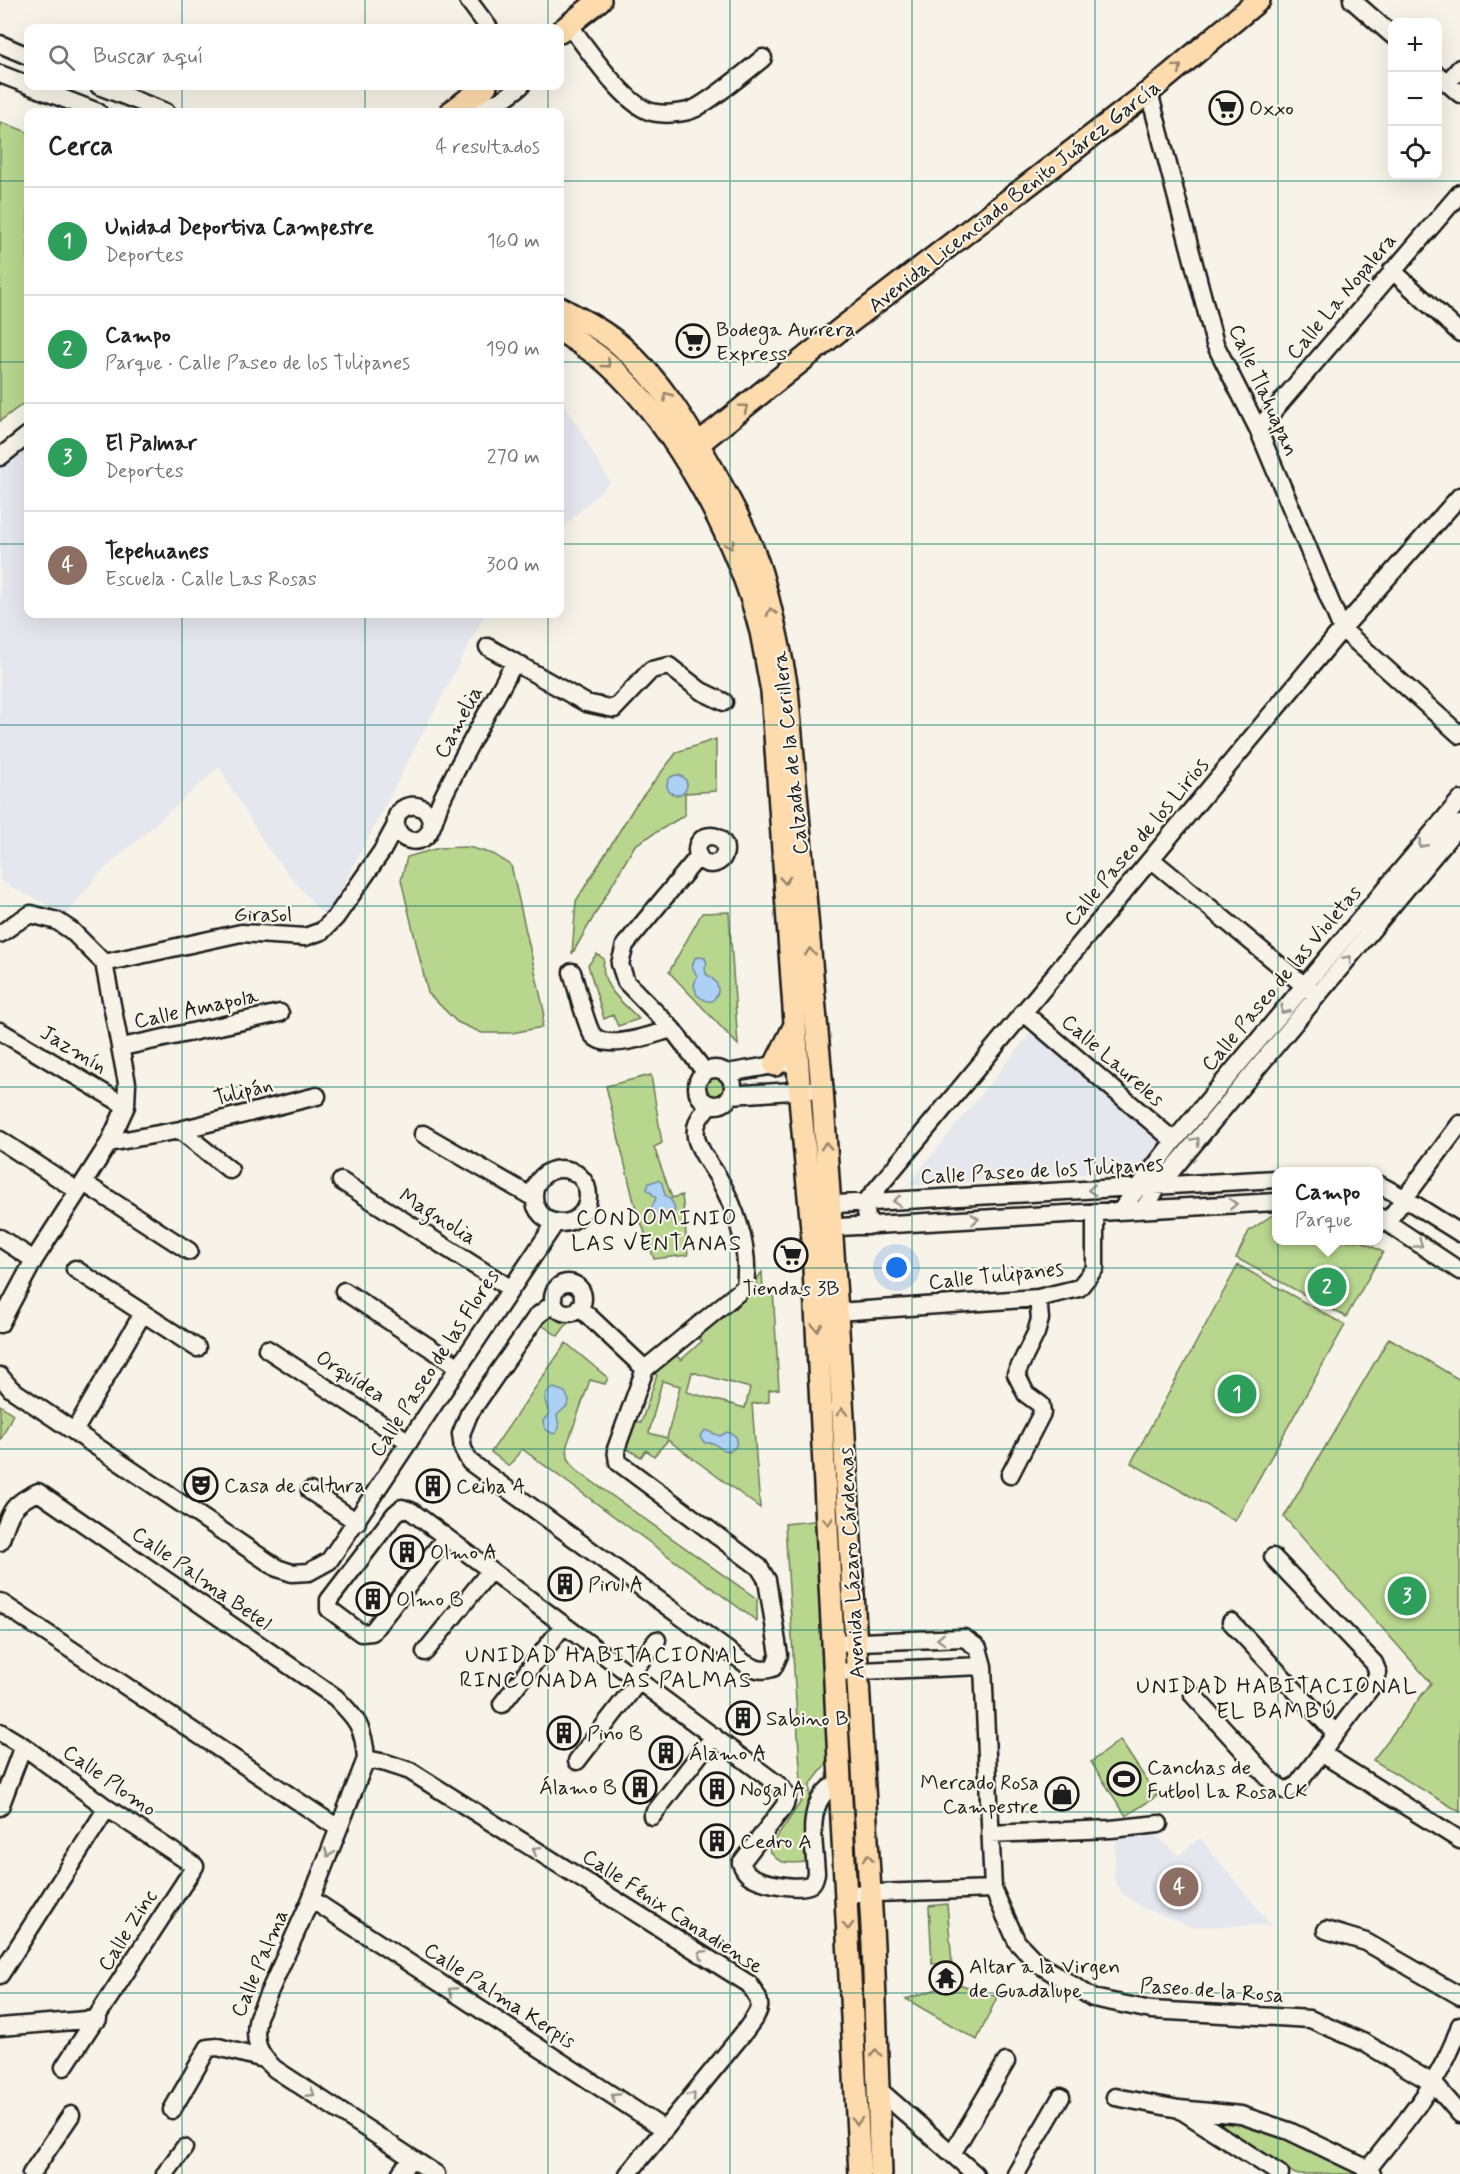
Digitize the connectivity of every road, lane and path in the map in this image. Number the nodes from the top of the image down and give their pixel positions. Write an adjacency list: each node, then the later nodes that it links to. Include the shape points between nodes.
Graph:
1 (468, 0): 5 (street)
2 (600, 0): 6 (main road)
3 (1259, 0): 19 (main road, Avenida Licenciado Benito Juárez García, one-way to 3)
4 (1352, 0): 7 (street)
5 (486, 24)
6 (564, 28): 10 (street, via 626,95 647,111 678,114 695,109)
7 (1388, 32)
8 (0, 44): 9 (street)
9 (24, 54)
10 (764, 58)
11 (1460, 68): 13 (street)
12 (0, 74): 14 (street)
13 (1442, 79): 20 (street)
14 (24, 83)
15 (41, 90): 22 (street)
16 (109, 90): 23 (street)
17 (481, 90): 21 (main road)
18 (516, 90): 21 (street, via 484,106)
19 (1149, 92): 29 (street, Calle Tlahuapan, via 1215,344); 31 (main road, Avenida Licenciado Benito Juárez García, one-way to 19, via 841,329)
20 (1460, 94)
21 (459, 106)
22 (88, 108)
23 (156, 108)
24 (1460, 193): 25 (street, Calle La Nopalera)
25 (1392, 270): 28 (street); 29 (street, Calle La Nopalera)
26 (564, 310): 31 (main road, Calzada de la Cerillera, one-way to 26, via 664,391 633,357 599,330)
27 (564, 333): 31 (main road, Calzada de la Cerillera, one-way to 31, via 608,364)
28 (1460, 333)
29 (1258, 429): 35 (street, Calle Tlahuapan)
30 (24, 438): 32 (street)
31 (690, 451): 34 (main road, Calzada de la Cerillera)
32 (0, 457)
33 (1460, 496): 35 (street, Calle Paseo de los Lirios)
34 (728, 516): 55 (main road, Calzada de la Cerillera, one-way to 55, via 772,691); 59 (main road, Calzada de la Cerillera, one-way to 34, via 787,689 760,571)
35 (1342, 630): 39 (street); 48 (street, Calle Paseo de los Lirios)
36 (488, 647): 37 (street)
37 (514, 663): 38 (street, via 586,703 614,709 651,670 669,666 701,691); 41 (street, Camelia)
38 (724, 702)
39 (1460, 735)
40 (1460, 800): 52 (street, Calle Paseo de las Violetas, one-way to 52)
41 (441, 801): 42 (street); 43 (street, Camelia)
42 (424, 808): 43 (street); 45 (street, via 407,806 398,814)
43 (431, 824): 45 (street, via 427,835 416,841)
44 (1460, 824): 46 (street, Calle Paseo de las Violetas)
45 (401, 832): 50 (street, Girasol, via 382,851 322,931 305,937 241,933)
46 (1454, 842): 52 (street, Calle Paseo de las Violetas, one-way to 46)
47 (698, 857): 56 (street, via 625,945 620,964 626,982)
48 (1151, 859): 52 (street); 53 (street, Calle Paseo de los Lirios)
49 (0, 934): 50 (street, via 31,914 57,921)
50 (104, 963): 58 (street)
51 (572, 972): 56 (street, via 592,1034 601,1041 612,1044)
52 (1311, 990): 74 (street, Calle Paseo de las Violetas, one-way to 74); 79 (street, Calle Paseo de las Violetas, one-way to 52)
53 (1023, 1012): 74 (street, Calle Laureles); 86 (street, Calle Paseo de los Lirios)
54 (280, 1013): 58 (street, Calle Amapola)
55 (795, 1024): 60 (main road, Calzada de la Cerillera); 61 (main road)
56 (672, 1029): 62 (street)
57 (0, 1031): 69 (street, Jazmín)
58 (122, 1047): 69 (street, via 128,1083)
59 (819, 1058): 60 (street); 64 (main road, Calzada de la Cerillera)
60 (798, 1061): 61 (street); 65 (main road, Calzada de la Cerillera)
61 (775, 1065): 63 (street)
62 (705, 1072): 63 (street, via 716,1069); 68 (street, via 698,1081 698,1092)
63 (727, 1073): 66 (street, via 733,1088)
64 (822, 1089): 65 (street); 87 (main road, Calzada de la Cerillera, one-way to 64)
65 (800, 1090): 66 (street); 87 (main road, Calzada de la Cerillera)
66 (731, 1095): 68 (street, via 722,1103)
67 (317, 1096): 71 (street, Tulipán)
68 (710, 1104): 113 (street, via 696,1122 697,1141 736,1214 747,1269 745,1287)
69 (126, 1106): 75 (street)
70 (1460, 1124): 84 (street)
71 (180, 1130): 75 (street, Tulipán); 76 (street)
72 (423, 1134): 83 (street)
73 (0, 1140): 80 (street)
74 (1174, 1141): 82 (street, Calle Paseo de las Violetas)
75 (109, 1143): 80 (street)
76 (230, 1170)
77 (1272, 1179): 79 (street, Calle Paseo de los Tulipanes)
78 (341, 1181): 102 (street, Magnolia)
79 (1159, 1186): 82 (street, Calle Paseo de los Tulipanes); 88 (street, Calle Paseo de las Violetas)
80 (81, 1187): 98 (street); 99 (street)
81 (1383, 1187): 84 (street)
82 (1137, 1188): 86 (street, Calle Paseo de los Tulipanes, one-way to 86); 89 (street, Calle Paseo de las Violetas)
83 (534, 1198): 93 (street, via 541,1214); 93 (street, via 538,1182 550,1170 568,1169 582,1179 588,1196 582,1214)
84 (1404, 1198): 91 (street); 96 (street)
85 (1272, 1202): 88 (street, one-way to 85)
86 (865, 1203): 87 (street, Calle Paseo de los Tulipanes); 94 (street)
87 (820, 1205): 95 (main road, Avenida Lázaro Cárdenas)
88 (1143, 1209): 89 (street)
89 (1121, 1210): 90 (street)
90 (1095, 1212): 94 (street, one-way to 90); 104 (street, Calle Tulipanes, via 1095,1268 1079,1288)
91 (1383, 1218)
92 (1383, 1220): 101 (street, one-way to 101)
93 (556, 1222): 102 (street, Calle Paseo de las Flores)
94 (868, 1226): 95 (street)
95 (822, 1228): 107 (main road, Avenida Lázaro Cárdenas); 128 (main road, Avenida Lázaro Cárdenas, one-way to 128)
96 (1460, 1233)
97 (0, 1239): 99 (street)
98 (189, 1251)
99 (34, 1260): 109 (street)
100 (75, 1269): 108 (street)
101 (1460, 1271)
102 (510, 1288): 112 (street, Calle Paseo de las Flores)
103 (344, 1290): 112 (street)
104 (1038, 1298): 107 (street, Calle Tulipanes); 117 (street, via 1040,1319 1036,1333 1016,1374 1026,1395 1041,1406 1042,1413)
105 (554, 1303): 106 (street, via 565,1312); 106 (street, via 553,1294 558,1286 572,1283 582,1294); 113 (street, via 537,1316 469,1414 461,1434 470,1462 746,1664 766,1671 779,1654 767,1580 759,1567 618,1462 616,1449)
106 (579, 1307): 113 (street)
107 (837, 1312): 128 (main road, Avenida Lázaro Cárdenas, one-way to 107)
108 (142, 1314): 110 (street); 115 (street)
109 (0, 1324)
110 (197, 1347)
111 (267, 1348): 116 (street, Orquídea)
112 (459, 1367): 116 (street, Calle Paseo de las Flores)
113 (645, 1369)
114 (0, 1376): 115 (street, Calle Paseo de las Flores, via 11,1389)
115 (75, 1430): 119 (street, Calle Paseo de las Flores, via 277,1568 292,1574 309,1572 328,1561)
116 (409, 1442): 119 (street, Calle Paseo de las Flores)
117 (1010, 1475)
118 (310, 1491): 119 (street)
119 (357, 1522)
120 (446, 1537): 120 (street, via 411,1511 398,1510 329,1600 329,1609 361,1633 372,1632); 123 (street)
121 (0, 1542): 141 (street, Calle Palma Betel, via 12,1510 21,1500 38,1492 335,1697 356,1719)
122 (1273, 1557): 137 (street, via 1374,1664 1378,1673)
123 (490, 1571): 126 (street); 129 (street)
124 (0, 1602): 148 (street)
125 (1231, 1622): 137 (street)
126 (563, 1626): 133 (street); 135 (street)
127 (657, 1640): 133 (street)
128 (845, 1643): 130 (street, one-way to 128, via 978,1648 964,1638); 131 (main road, Avenida Lázaro Cárdenas); 132 (main road, Avenida Lázaro Cárdenas)
129 (425, 1652)
130 (984, 1665): 131 (street); 149 (street, Paseo de la Rosa)
131 (857, 1671): 132 (street); 153 (main road, Avenida Lázaro Cárdenas, one-way to 131)
132 (836, 1672): 143 (main road, Avenida Lázaro Cárdenas)
133 (634, 1679): 138 (street); 142 (street)
134 (1193, 1695): 140 (street, via 1273,1783 1286,1791 1297,1785)
135 (502, 1704)
136 (0, 1732): 139 (street, Calle Plomo)
137 (1336, 1734): 140 (street)
138 (714, 1736): 143 (street, via 786,1793 785,1805 741,1863 748,1874 772,1884 800,1886 814,1881 816,1806 823,1793); 146 (street)
139 (23, 1746): 144 (street); 145 (street, Calle Plomo)
140 (1321, 1753): 150 (street)
141 (366, 1759): 148 (street, Calle Palma); 173 (street, Calle Fénix Canadiense, one-way to 141, via 758,2012 759,1997 749,1984 410,1771)
142 (577, 1761)
143 (841, 1780): 154 (main road, Avenida Lázaro Cárdenas)
144 (0, 1807)
145 (107, 1808): 151 (street, Calle Plomo); 157 (street)
146 (652, 1816)
147 (1159, 1824): 149 (street)
148 (338, 1828): 155 (street, Calle Palma, one-way to 155)
149 (990, 1834): 152 (street, Paseo de la Rosa)
150 (1460, 1840)
151 (195, 1866): 159 (street, Calle Zinc)
152 (993, 1889): 153 (street); 165 (street, Paseo de la Rosa, via 1017,1942 1037,1963 1093,1998 1151,2010 1310,2019 1365,2043)
153 (870, 1893): 154 (street); 166 (main road, Avenida Lázaro Cárdenas, one-way to 153)
154 (847, 1894): 183 (main road, Avenida Lázaro Cárdenas, one-way to 183)
155 (311, 1899): 162 (street, Calle Palma, via 258,2017 254,2034); 173 (street, Calle Palma Kerpis, one-way to 155)
156 (1326, 1930): 158 (street, via 1366,1942)
157 (0, 1975)
158 (1460, 1996)
159 (98, 2019): 161 (street); 164 (street, Calle Zinc)
160 (1460, 2025): 165 (street)
161 (0, 2027)
162 (264, 2059): 170 (street, via 208,2048); 176 (street, one-way to 176)
163 (1006, 2062): 175 (street)
164 (64, 2067)
165 (1434, 2084): 171 (street, Paseo de la Rosa); 177 (street)
166 (878, 2089): 175 (street); 184 (main road, Avenida Lázaro Cárdenas)
167 (1061, 2097): 186 (street)
168 (1115, 2097): 169 (street)
169 (1179, 2109): 177 (street, via 1241,2115 1288,2132); 187 (street)
170 (172, 2110)
171 (1460, 2114)
172 (71, 2115): 178 (street)
173 (664, 2129): 182 (street, Calle Fénix Canadiense)
174 (184, 2148): 179 (street)
175 (952, 2154): 185 (street)
176 (411, 2158): 180 (street); 181 (street)
177 (1370, 2171)
178 (31, 2174)
179 (165, 2174)
180 (400, 2174)
181 (436, 2174)
182 (628, 2174)
183 (860, 2174)
184 (881, 2174)
185 (975, 2174)
186 (1016, 2174)
187 (1280, 2174)

